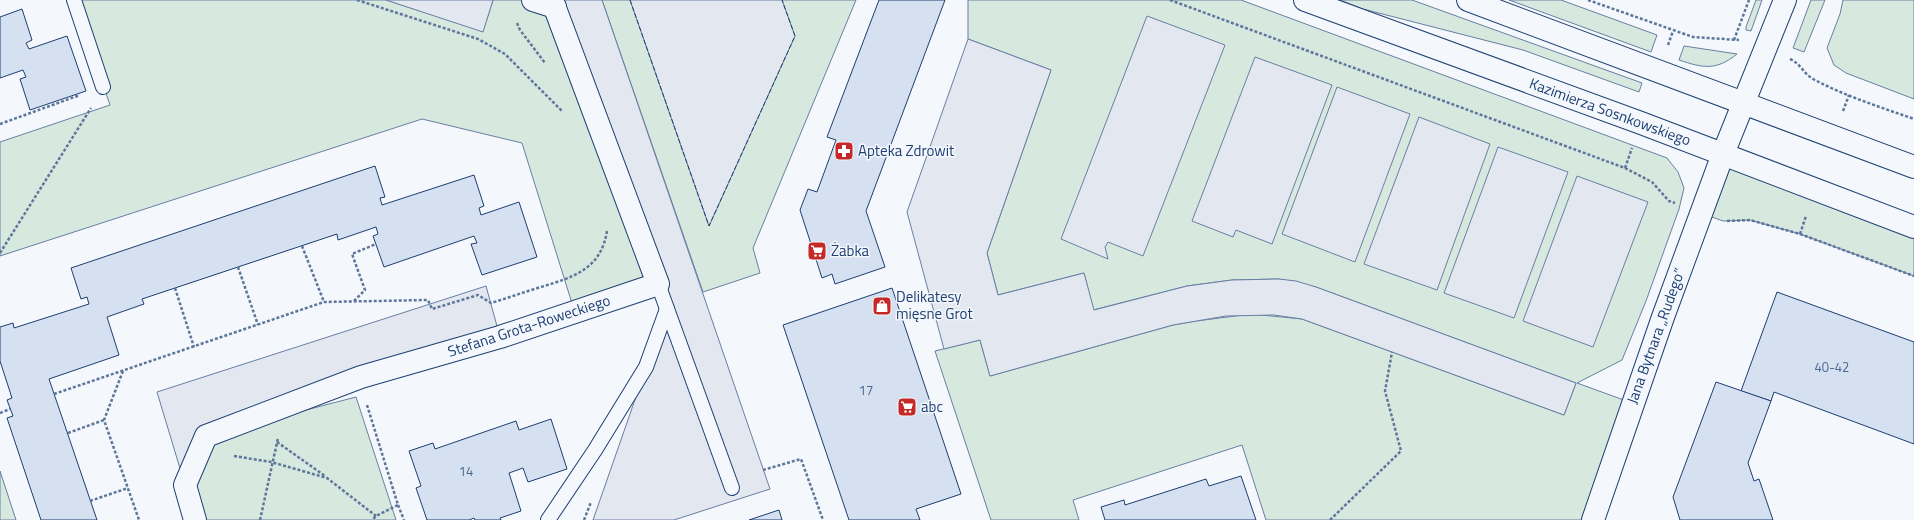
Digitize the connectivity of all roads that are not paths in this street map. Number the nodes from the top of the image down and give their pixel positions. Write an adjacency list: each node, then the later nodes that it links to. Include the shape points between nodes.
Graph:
1 (74, 0): 7 (lane)
2 (533, 0): 6 (street)
3 (1305, 0): 9 (street, Kazimierza Sosnkowskiego)
4 (1468, 0): 8 (street)
5 (1785, 0): 8 (street, Jana Bytnara „Rudego”)
6 (554, 4): 12 (street)
7 (103, 87)
8 (1743, 102): 9 (street, Jana Bytnara „Rudego”); 10 (street)
9 (1723, 154): 11 (street, Kazimierza Sosnkowskiego); 17 (street, Jana Bytnara „Rudego”)
10 (1914, 167)
11 (1914, 227)
12 (658, 284): 13 (lane); 15 (street, Stefana Grota-Roweckiego, via 500,337 361,377 206,436 185,485)
13 (667, 308): 14 (lane); 16 (lane, via 646,367)
14 (732, 488)
15 (195, 520)
16 (548, 520)
17 (1593, 520)

